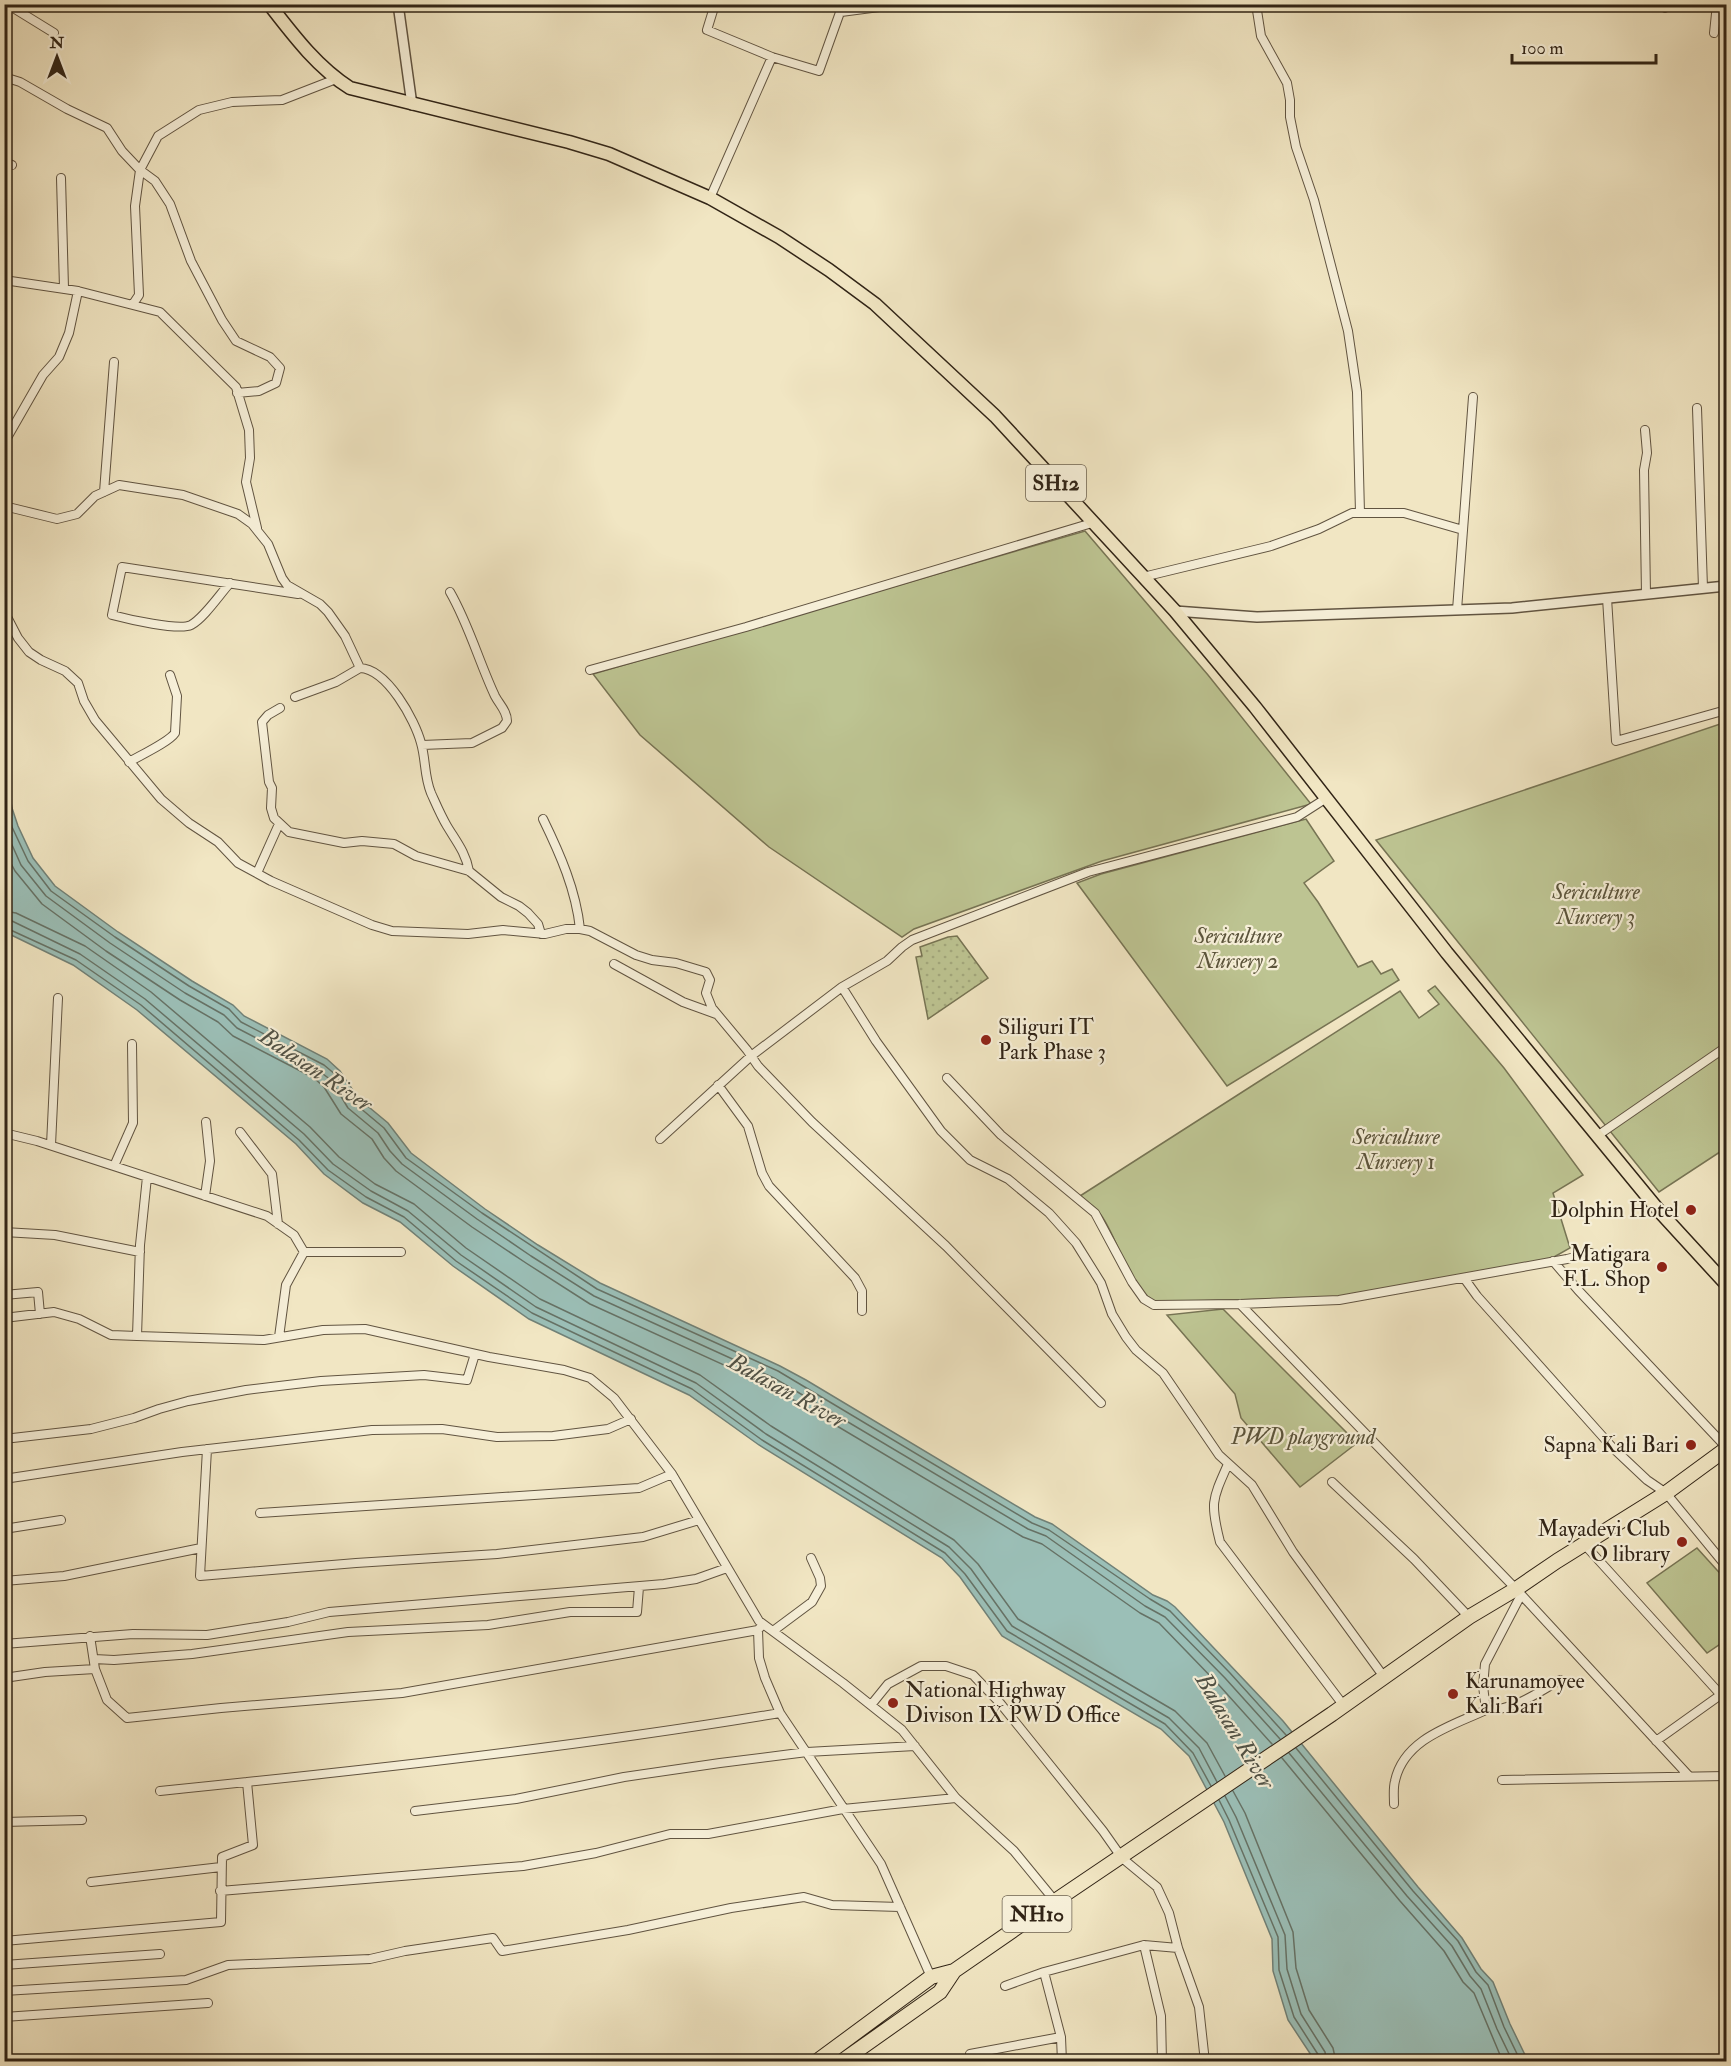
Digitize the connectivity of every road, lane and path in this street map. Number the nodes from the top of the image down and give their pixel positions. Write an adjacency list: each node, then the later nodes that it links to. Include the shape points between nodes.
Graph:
1 (7, 4): 9 (street)
2 (269, 4): 13 (main road, SH12)
3 (398, 4): 14 (street)
4 (715, 4): 11 (street, via 707,30)
5 (902, 4): 8 (street)
6 (1256, 4): 30 (street, via 1261,36 1287,83 1296,147 1348,331 1357,392)
7 (1717, 4): 10 (street)
8 (842, 8): 11 (street, via 819,71)
9 (54, 33)
10 (1714, 33)
11 (772, 57): 17 (street)
12 (4, 77): 15 (street, via 107,128 122,152)
13 (336, 79): 14 (main road, SH12, via 350,88); 15 (street, via 282,100 232,102 200,110 158,136)
14 (412, 105): 17 (main road, SH12, via 609,154)
15 (140, 170): 21 (street, via 135,206 139,295); 23 (street, via 155,181 170,204 191,261 236,341 270,357 280,368 276,383 259,391)
16 (62, 178): 19 (street)
17 (710, 198): 31 (main road, SH12, via 779,237 875,304 995,417)
18 (4, 280): 19 (street)
19 (64, 288): 20 (street)
20 (78, 291): 21 (street); 27 (street, via 60,357 43,375)
21 (133, 304): 23 (street, via 160,312 236,387)
22 (114, 362): 28 (street)
23 (237, 393): 32 (street, via 249,430 246,482)
24 (1473, 397): 33 (street)
25 (1697, 408): 37 (street)
26 (1645, 430): 39 (street)
27 (4, 443)
28 (104, 492): 29 (street, via 77,514 57,519); 32 (street, via 119,485 183,495 238,514)
29 (4, 506)
30 (1360, 513): 33 (street, via 1404,513); 34 (street, via 1271,546)
31 (1092, 523): 34 (main road, SH12); 46 (street)
32 (258, 530): 40 (street, via 270,547 282,578)
33 (1463, 530): 42 (street)
34 (1143, 577): 44 (main road, SH12)
35 (230, 583): 35 (street, via 187,627 112,615 122,567); 40 (street)
36 (1726, 586): 37 (street)
37 (1703, 588): 39 (street)
38 (450, 592): 51 (street, via 507,721 478,741)
39 (1646, 594): 41 (street)
40 (302, 595): 45 (street, via 320,604 333,619)
41 (1607, 598): 42 (street); 50 (street, via 1616,741)
42 (1457, 610): 44 (street, via 1257,616)
43 (4, 611): 52 (street, via 29,652 65,671 78,683 90,713)
44 (1175, 611): 53 (main road, SH12)
45 (360, 668): 48 (street, via 336,682); 51 (street, via 377,674 404,705)
46 (590, 670)
47 (170, 675): 52 (street, via 177,696 175,733 168,741)
48 (295, 697)
49 (280, 708): 55 (street, via 262,723 272,788 271,808)
50 (1726, 710)
51 (422, 745): 56 (street, via 431,792 463,850)
52 (129, 762): 57 (street, via 167,805 218,842 238,863)
53 (1325, 799): 61 (street, via 1297,817 1088,873 925,935); 74 (main road, SH12)
54 (543, 819): 58 (street, via 562,858)
55 (279, 824): 56 (street, via 298,836 344,843 394,844 416,856); 57 (street)
56 (469, 871): 59 (street, via 528,913)
57 (257, 873): 59 (street, via 392,931 468,934 502,930)
58 (580, 929): 59 (street); 63 (street, via 636,955 706,972 710,980 706,993)
59 (541, 934)
60 (614, 964): 63 (street, via 683,1002)
61 (842, 987): 66 (street); 102 (street, via 941,1131 970,1160 1008,1179 1049,1213 1076,1243 1101,1283 1112,1314 1126,1337 1162,1373)
62 (58, 998): 76 (street)
63 (717, 1014): 66 (street)
64 (132, 1044): 77 (street, via 133,1123)
65 (1726, 1047): 74 (street)
66 (751, 1056): 68 (street); 97 (street, via 812,1122 946,1246)
67 (947, 1078): 90 (street, via 1001,1135 1095,1213 1147,1302)
68 (718, 1085): 75 (street); 91 (street, via 748,1126 769,1186 860,1285)
69 (4, 1089): 70 (street)
70 (4, 1119)
71 (206, 1122): 79 (street, via 210,1161)
72 (240, 1132): 80 (street, via 272,1174)
73 (4, 1133): 76 (street)
74 (1597, 1136): 88 (main road, SH12)
75 (660, 1139)
76 (51, 1145): 77 (street)
77 (114, 1166): 78 (street)
78 (147, 1177): 79 (street); 82 (street)
79 (205, 1196): 80 (street, via 267,1216)
80 (278, 1224): 83 (street, via 294,1235)
81 (4, 1232): 82 (street, via 55,1235)
82 (140, 1252): 94 (street)
83 (304, 1252): 84 (street); 95 (street, via 286,1285)
84 (401, 1252)
85 (1591, 1253): 86 (street)
86 (1553, 1261): 87 (street); 100 (street)
87 (1464, 1278): 90 (street, via 1339,1300); 106 (street, via 1606,1440)
88 (1726, 1284)
89 (4, 1295): 92 (street, via 38,1292)
90 (1240, 1304): 118 (street)
91 (862, 1311)
92 (40, 1314): 93 (street); 94 (street, via 54,1312 80,1319 111,1335)
93 (4, 1318)
94 (137, 1336): 95 (street, via 264,1340)
95 (279, 1337): 96 (street, via 365,1329)
96 (475, 1354): 98 (street, via 590,1378 614,1398); 99 (street, via 467,1380 424,1375 246,1390 188,1401 91,1429)
97 (1101, 1403)
98 (630, 1419): 101 (street, via 608,1429 552,1437 496,1437 442,1429 372,1430); 103 (street)
99 (4, 1438)
100 (1726, 1448): 106 (highway, NH10)
101 (207, 1449): 104 (street); 112 (street)
102 (1228, 1464): 126 (street, via 1252,1485 1293,1552); 131 (street, via 1214,1496 1212,1514 1220,1542)
103 (672, 1474): 107 (street, via 639,1488); 109 (street)
104 (4, 1479)
105 (1332, 1482): 119 (street)
106 (1666, 1493): 111 (highway, NH10); 114 (street)
107 (260, 1513)
108 (61, 1520): 110 (street)
109 (699, 1520): 112 (street, via 643,1537 497,1554 200,1576); 115 (street)
110 (4, 1529)
111 (1584, 1544): 118 (highway, NH10); 129 (street)
112 (201, 1548): 116 (street, via 64,1576)
113 (811, 1558): 121 (street, via 821,1587 812,1602)
114 (1726, 1566)
115 (727, 1568): 117 (street, via 696,1579); 120 (street)
116 (4, 1581)
117 (639, 1587): 122 (street, via 329,1612 207,1635); 124 (street, via 637,1612 570,1612 488,1625 348,1632 192,1654)
118 (1519, 1592): 119 (highway, NH10); 132 (street, via 1485,1664); 134 (street)
119 (1469, 1617): 126 (highway, NH10)
120 (760, 1627): 121 (street); 125 (street, via 402,1693 128,1718 107,1700); 133 (street, via 759,1658)
121 (773, 1631): 130 (street)
122 (90, 1636): 123 (street); 124 (street)
123 (4, 1644)
124 (94, 1659): 125 (street)
125 (95, 1669): 127 (street)
126 (1384, 1677): 131 (highway, NH10)
127 (4, 1678)
128 (1560, 1680): 132 (street, via 1521,1702)
129 (1724, 1693): 134 (street)
130 (871, 1705): 135 (street); 148 (street, via 888,1684 921,1666 946,1666 973,1675 1000,1703)
131 (1338, 1710): 148 (highway, NH10)
132 (1486, 1710): 143 (street, via 1420,1741 1402,1762 1395,1782)
133 (780, 1713): 136 (street); 140 (street, via 666,1732)
134 (1656, 1741): 137 (street)
135 (915, 1746): 136 (street); 142 (street)
136 (807, 1752): 144 (street); 145 (street, via 624,1777 516,1799)
137 (1688, 1775): 138 (street); 139 (street)
138 (1726, 1776)
139 (1502, 1780)
140 (247, 1782): 141 (street); 149 (street, via 253,1845 222,1857)
141 (160, 1791)
142 (956, 1798): 144 (street); 152 (street, via 1014,1851)
143 (1394, 1804)
144 (843, 1809): 151 (street, via 708,1834 670,1834 523,1866); 153 (street, via 881,1864)
145 (415, 1811)
146 (82, 1820): 147 (street)
147 (4, 1822)
148 (1122, 1858): 152 (highway, NH10); 156 (street, via 1156,1887 1169,1914)
149 (221, 1867): 150 (street); 151 (street)
150 (92, 1881)
151 (220, 1891): 154 (street, via 221,1922)
152 (1054, 1901): 159 (highway, NH10)
153 (900, 1907): 161 (street); 163 (street, via 832,1905 804,1897 502,1951 493,1938 370,1959 228,1965 186,1980)
154 (4, 1941)
155 (1144, 1945): 156 (street); 160 (street); 173 (street, via 1161,2016)
156 (1178, 1948): 174 (street, via 1199,2007)
157 (160, 1954): 158 (street)
158 (4, 1965)
159 (954, 1971): 161 (highway, NH10); 169 (highway, NH10, via 940,1992)
160 (1044, 1972): 162 (street); 166 (street)
161 (931, 1977): 167 (highway, NH10)
162 (1005, 1986)
163 (4, 1990)
164 (208, 2003): 165 (street)
165 (4, 2018)
166 (1060, 2037): 168 (street); 172 (street)
167 (838, 2044): 170 (highway, via 833,2043); 171 (highway, NH10)
168 (970, 2054)
169 (846, 2060)
170 (804, 2061)
171 (816, 2061)
172 (1062, 2061)
173 (1162, 2061)
174 (1205, 2061)

